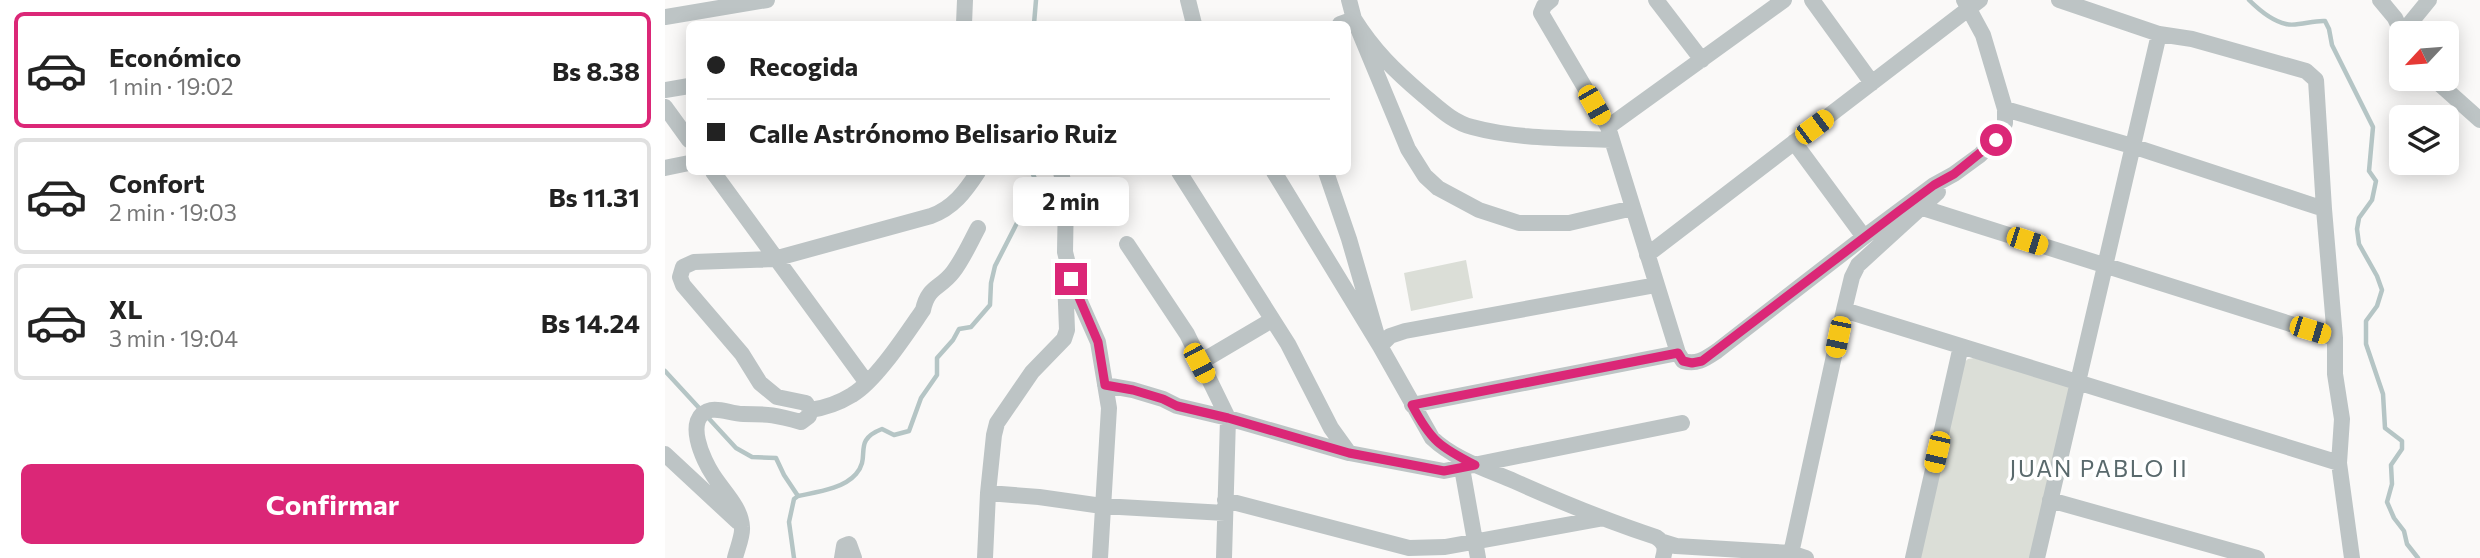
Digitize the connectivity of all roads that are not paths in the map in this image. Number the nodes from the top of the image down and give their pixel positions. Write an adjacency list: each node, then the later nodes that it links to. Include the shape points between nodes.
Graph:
1 (759, 0): 13 (street)
2 (965, 0): 14 (street)
3 (1188, 0): 15 (street)
4 (1349, 0): 16 (street)
5 (1551, 0): 30 (street, via 1541,13)
6 (1656, 0): 22 (street)
7 (1784, 0): 22 (street)
8 (1812, 0): 23 (street)
9 (2059, 0): 21 (street)
10 (2380, 0): 17 (street)
11 (2428, 0): 18 (street)
12 (1971, 3): 23 (street); 28 (street)
13 (665, 17)
14 (964, 21)
15 (1192, 21)
16 (1347, 21)
17 (2396, 21)
18 (2411, 21)
19 (1351, 25): 30 (street, via 1400,77 1455,121 1504,133)
20 (1351, 30): 43 (street, via 1408,149 1439,188 1489,214 1519,223 1569,223)
21 (2159, 34): 33 (street); 45 (street, via 2306,71 2316,80)
22 (1702, 60): 30 (street)
23 (1872, 83): 32 (street)
24 (686, 86): 25 (street)
25 (665, 90)
26 (2447, 91): 29 (street)
27 (665, 107): 31 (street)
28 (2005, 109): 33 (street); 36 (street, via 2005,123 1996,140)
29 (2480, 120)
30 (1609, 134): 43 (street)
31 (686, 136)
32 (1794, 142): 47 (street); 50 (street)
33 (2132, 146): 45 (street); 52 (street)
34 (686, 164): 35 (street)
35 (665, 168)
36 (1954, 174): 44 (street); 47 (street)
37 (715, 175): 51 (street)
38 (976, 175): 51 (street, via 941,212)
39 (1062, 175): 49 (street)
40 (1181, 175): 55 (street)
41 (1276, 175): 57 (street)
42 (1327, 175): 57 (street)
43 (1633, 208): 50 (street)
44 (1923, 208): 52 (street); 54 (street, via 1859,265)
45 (2324, 209): 56 (street)
46 (978, 228): 62 (street, via 953,273 931,290 923,310)
47 (1864, 237): 59 (street, via 1702,361 1683,361)
48 (1127, 244): 60 (street, via 1187,334)
49 (1065, 252): 63 (street, via 1074,288 1098,342); 72 (street, via 1067,330 997,423)
50 (1647, 255): 53 (street)
51 (774, 259): 62 (street); 65 (street, via 694,262 683,267 680,277 760,383 777,397 806,403)
52 (2105, 265): 56 (street); 61 (street)
53 (1656, 285): 57 (street, via 1405,331); 59 (street)
54 (1844, 310): 58 (street); 80 (street)
55 (1272, 320): 60 (street); 68 (street)
56 (2335, 338): 70 (street, via 2342,419)
57 (1380, 346): 64 (street)
58 (1961, 346): 61 (street); 88 (street)
59 (1678, 353): 64 (street)
60 (1199, 363): 66 (street)
61 (2078, 382): 70 (street); 73 (street)
62 (867, 383): 65 (street, via 853,395)
63 (1105, 385): 66 (street); 74 (street, via 1109,408)
64 (1412, 405): 71 (street, via 1432,438)
65 (810, 410): 77 (street, via 801,422 713,409 700,418 696,429 703,457 736,507)
66 (1228, 418): 68 (street); 75 (street)
67 (1682, 424): 71 (street)
68 (1349, 453): 71 (street, via 1444,471)
69 (665, 454): 77 (street)
70 (2339, 463): 91 (street)
71 (1469, 466): 76 (street); 78 (street)
72 (988, 493): 74 (street); 84 (street)
73 (2050, 500): 89 (street); 90 (street)
74 (1102, 506): 75 (street); 85 (street)
75 (1225, 507): 78 (street, via 1409,548); 86 (street)
76 (1600, 518): 78 (street); 79 (street, via 1656,537)
77 (742, 526): 81 (street)
78 (1475, 541): 87 (street)
79 (1663, 550): 80 (street, via 1677,546)
80 (1796, 557)
81 (735, 558)
82 (842, 558): 83 (street, via 844,546 849,544)
83 (854, 558)
84 (985, 558)
85 (1100, 558)
86 (1224, 558)
87 (1478, 558)
88 (1913, 558)
89 (2037, 558)
90 (2257, 558)
91 (2352, 558)

